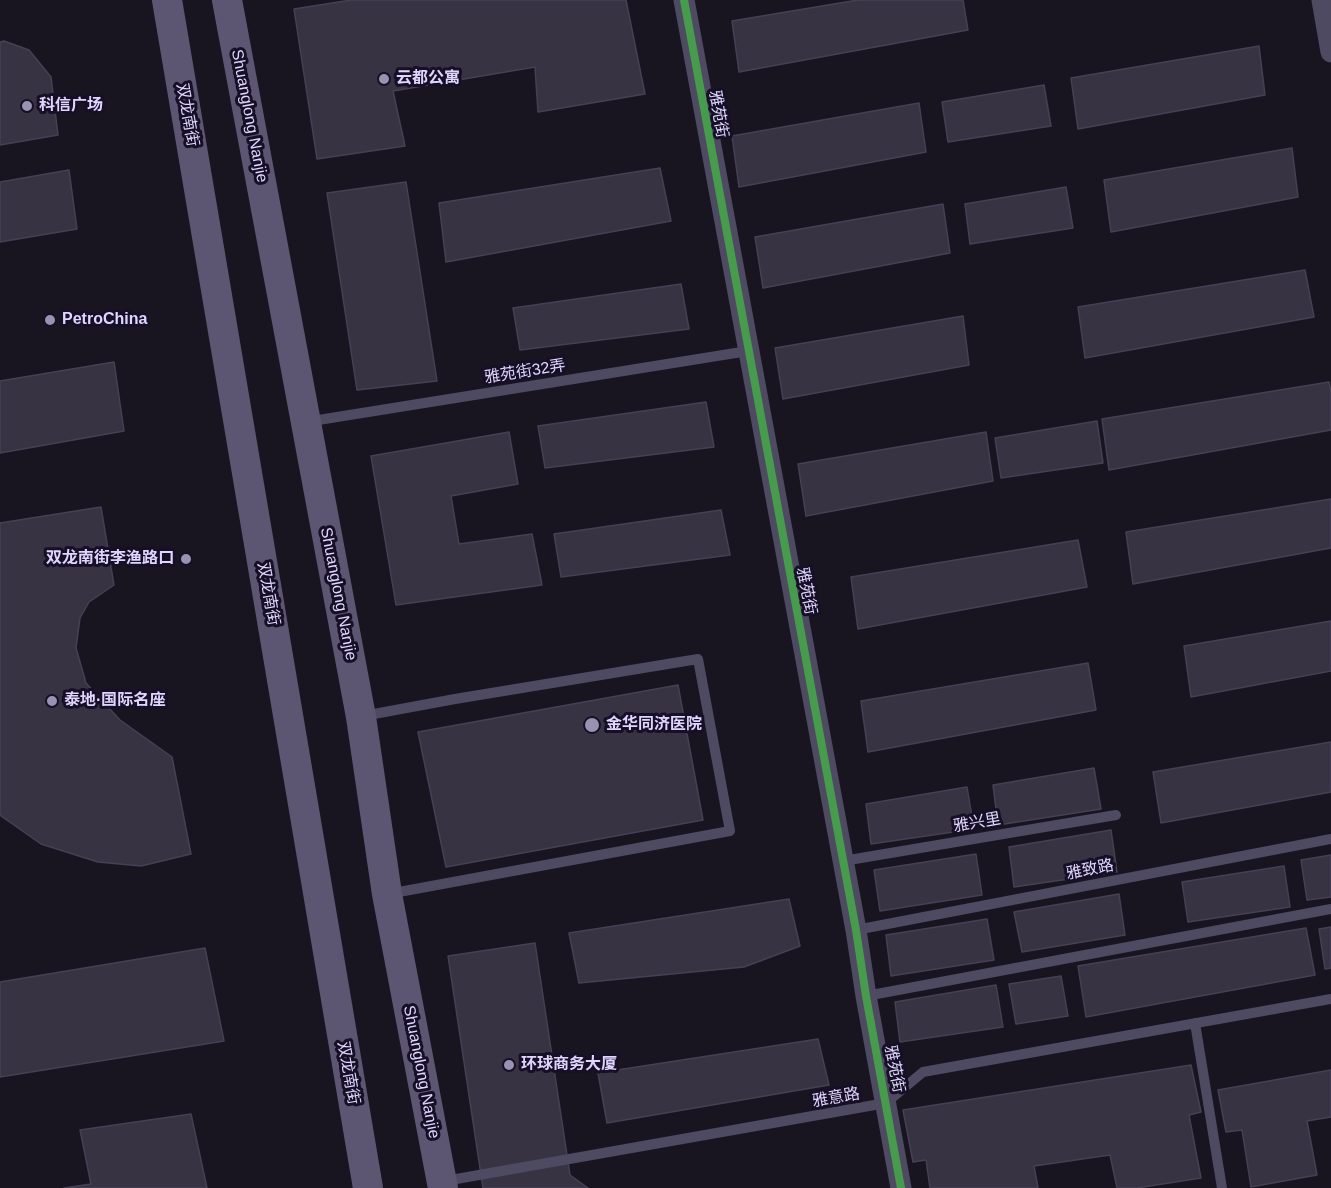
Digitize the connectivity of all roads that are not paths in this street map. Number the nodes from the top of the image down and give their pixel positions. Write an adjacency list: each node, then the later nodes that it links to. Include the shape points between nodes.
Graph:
1 (167, 0): 20 (main road, 双龙南街)
2 (227, 0): 7 (main road, Shuanglong Nanjie)
3 (684, 0): 6 (street, 雅苑街)
4 (1322, 0): 5 (street)
5 (1331, 52)
6 (748, 351): 7 (lane, 雅苑街32弄); 11 (street, 雅苑街)
7 (306, 423): 8 (main road, Shuanglong Nanjie)
8 (361, 717): 12 (main road, Shuanglong Nanjie); 12 (lane, via 698,658 730,831)
9 (1116, 815): 11 (lane, 雅兴里)
10 (1331, 839): 14 (lane, 雅致路)
11 (843, 861): 14 (street, 雅苑街)
12 (387, 894): 19 (main road, Shuanglong Nanjie)
13 (1331, 909): 15 (lane)
14 (855, 930): 15 (street, 雅苑街)
15 (866, 996): 18 (street, 雅苑街)
16 (1331, 999): 17 (lane)
17 (1195, 1023): 18 (lane, via 923,1072); 22 (lane)
18 (886, 1103): 19 (lane, 雅意路); 21 (street, 雅苑街)
19 (442, 1185)
20 (368, 1188)
21 (901, 1188)
22 (1222, 1188)

